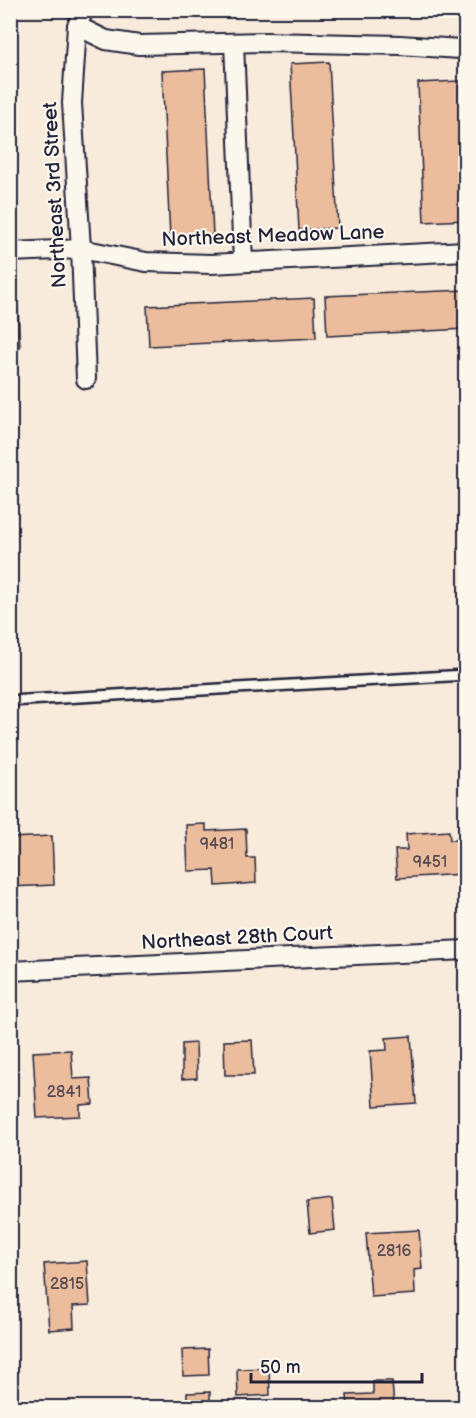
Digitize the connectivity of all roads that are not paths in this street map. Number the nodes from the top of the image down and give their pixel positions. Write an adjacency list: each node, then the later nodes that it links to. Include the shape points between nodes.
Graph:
1 (80, 18): 2 (street, via 106,40 139,45); 4 (street, Northeast 3rd Street, via 72,103)
2 (234, 43): 3 (street, via 400,45); 7 (street)
3 (465, 52)
4 (81, 249): 6 (street, Northeast Meadow Lane); 7 (street, Northeast Meadow Lane, via 146,262); 8 (street, Northeast 3rd Street)
5 (465, 251): 7 (street, Northeast Meadow Lane)
6 (10, 252)
7 (243, 262)
8 (86, 379)
9 (465, 675): 10 (lane)
10 (10, 701)
11 (465, 950): 12 (street, Northeast 28th Court)
12 (10, 971)

